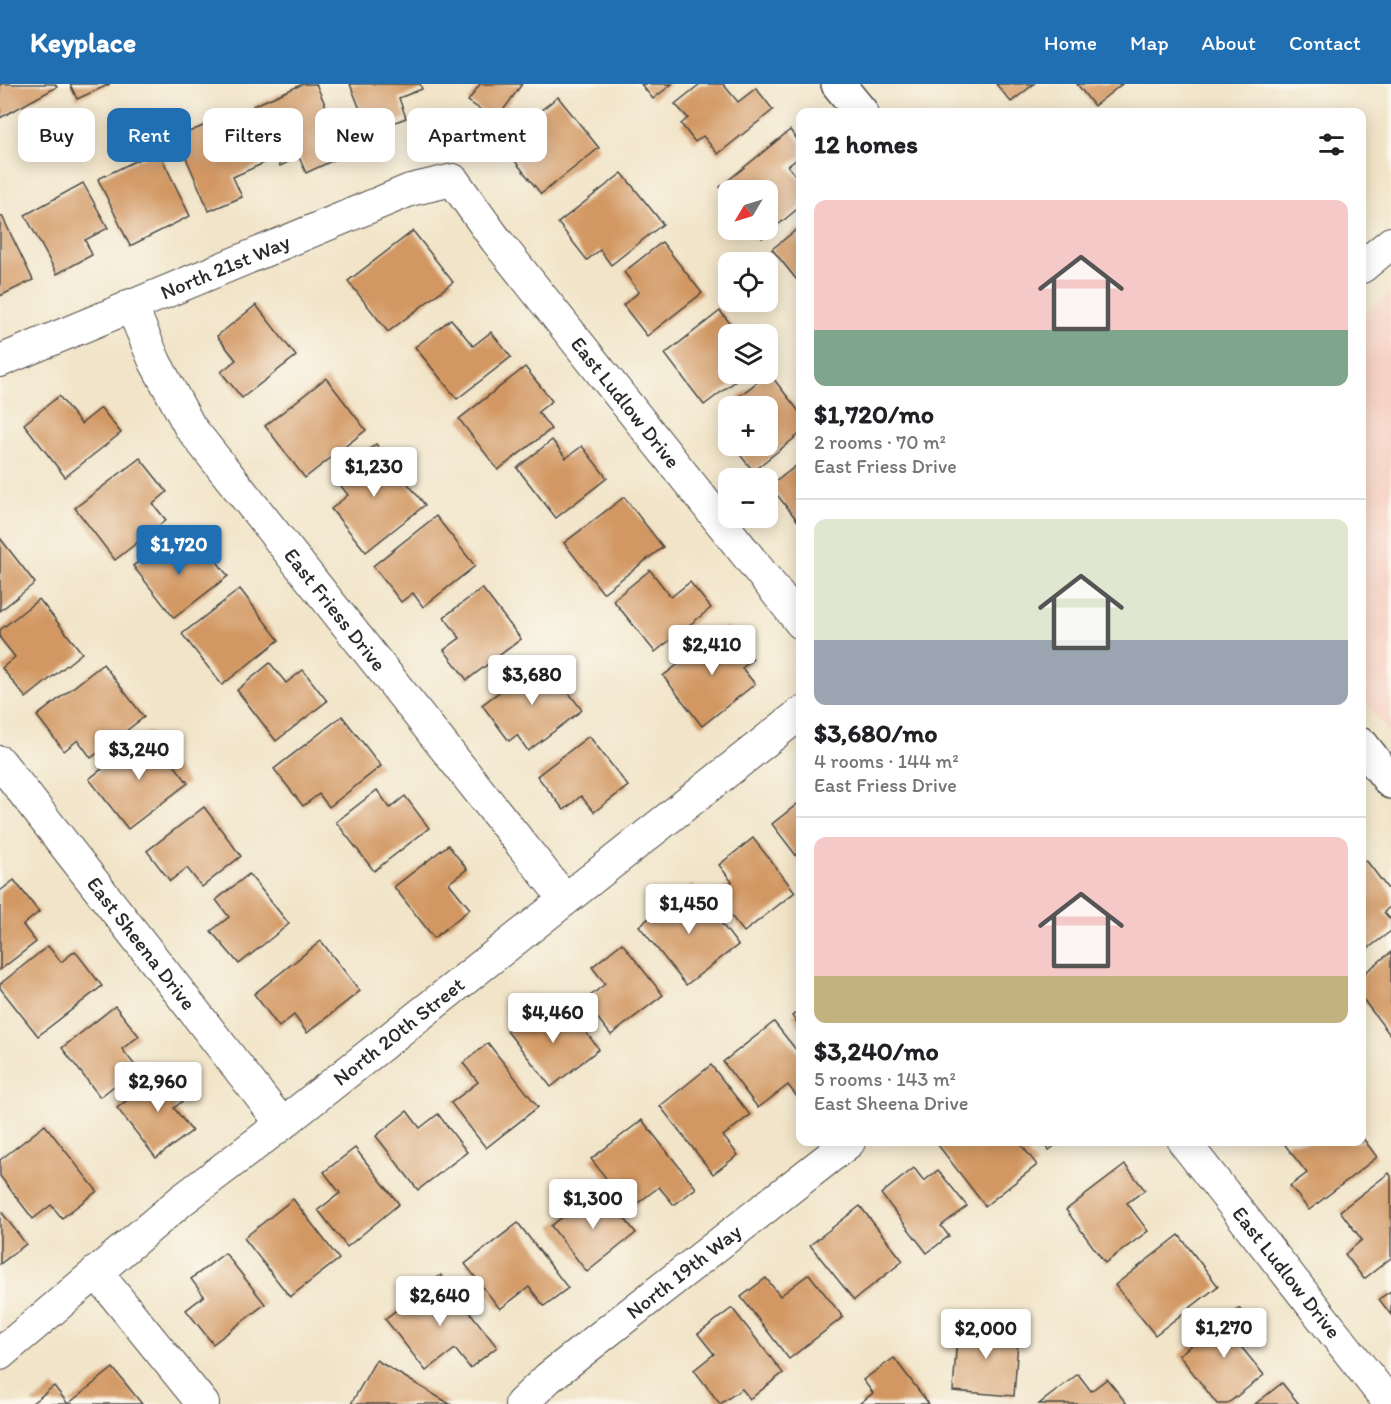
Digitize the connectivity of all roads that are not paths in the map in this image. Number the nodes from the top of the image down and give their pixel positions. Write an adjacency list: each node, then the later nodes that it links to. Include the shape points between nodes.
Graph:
1 (838, 84): 2 (street)
2 (858, 108)
3 (453, 180): 6 (street, North 21st Way, via 410,190); 8 (street, East Ludlow Drive)
4 (1391, 243): 5 (street)
5 (1366, 264)
6 (131, 305): 7 (street, North 21st Way); 13 (street, East Friess Drive, via 155,362 190,427)
7 (0, 361)
8 (796, 617)
9 (796, 716): 13 (street, North 20th Street)
10 (1366, 750): 12 (street)
11 (0, 762): 14 (street, East Sheena Drive)
12 (1391, 782)
13 (564, 898): 14 (street, North 20th Street)
14 (282, 1124): 17 (street, North 20th Street)
15 (844, 1146): 20 (street, North 19th Way, via 548,1378)
16 (1187, 1146): 21 (street, East Ludlow Drive)
17 (96, 1272): 18 (street, North 20th Street); 19 (street)
18 (0, 1354)
19 (203, 1404)
20 (521, 1404)
21 (1390, 1404)

